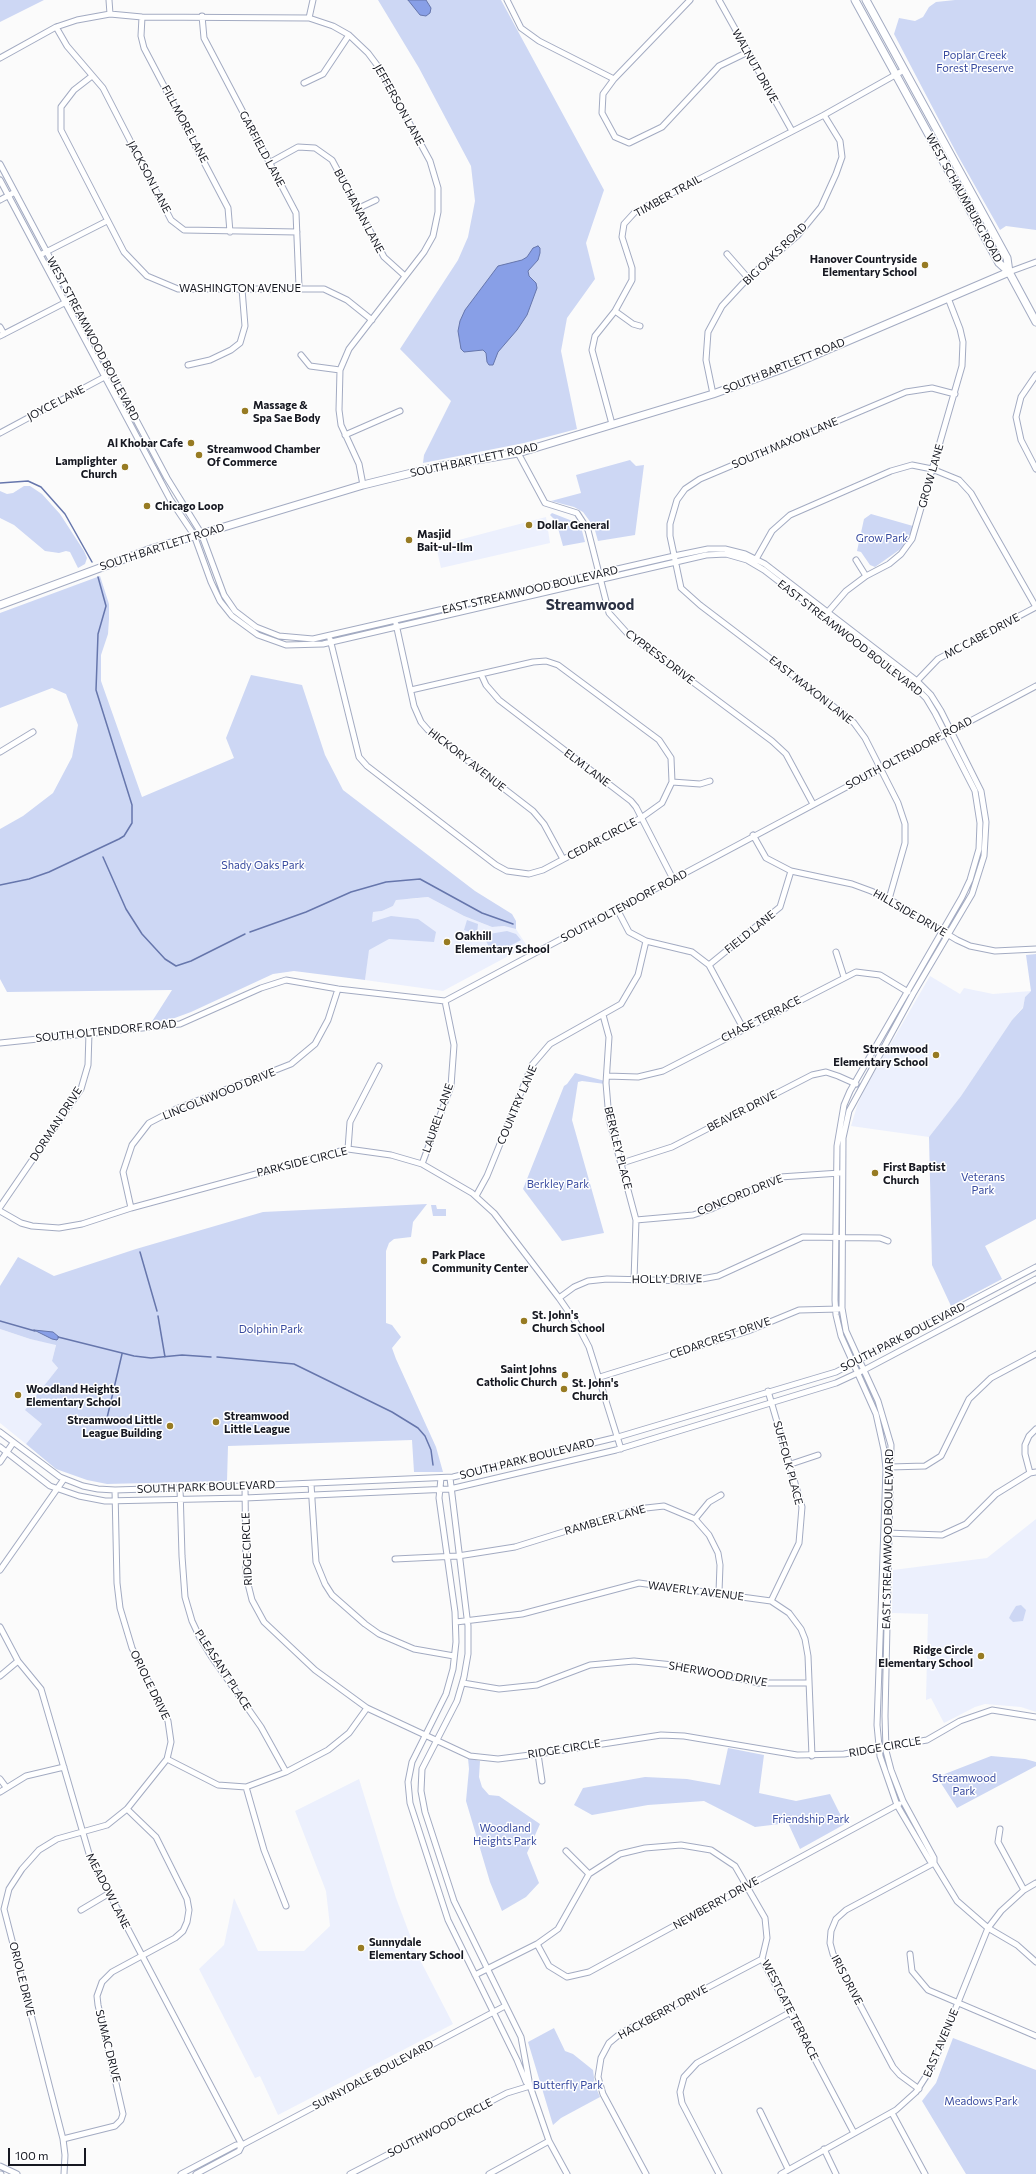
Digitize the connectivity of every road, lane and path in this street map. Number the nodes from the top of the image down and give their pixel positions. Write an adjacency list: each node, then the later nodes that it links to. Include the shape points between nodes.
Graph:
1 (109, 0): 8 (street)
2 (313, 0): 11 (street)
3 (507, 0): 19 (street, via 521,28 539,41)
4 (690, 0): 19 (street)
5 (719, 0): 14 (street, WALNUT DRIVE)
6 (855, 0): 17 (main road, WEST SCHAUMBURG ROAD)
7 (866, 0): 16 (main road, WEST SCHAUMBURG ROAD)
8 (110, 14): 10 (street, JEFFERSON LANE); 12 (street, JEFFERSON LANE)
9 (202, 16): 10 (street, JEFFERSON LANE); 11 (street, JEFFERSON LANE); 23 (street, GARFIELD LANE, via 204,38)
10 (142, 17): 32 (street, FILLMORE LANE, via 141,36 144,48 228,208)
11 (309, 18): 13 (street, JEFFERSON LANE, via 333,26)
12 (56, 27): 15 (street, JEFFERSON LANE); 18 (street, JACKSON LANE, via 66,46)
13 (349, 35): 20 (street, via 323,74); 39 (street, JEFFERSON LANE, via 368,52 380,69 430,161 438,188 438,212 433,236)
14 (748, 52): 19 (street, via 719,66 662,127 629,143 615,137 602,112 603,94); 22 (street, WALNUT DRIVE)
15 (0, 58)
16 (904, 70): 17 (street, TIMBER TRAIL); 38 (main road, WEST SCHAUMBURG ROAD, via 1007,258)
17 (896, 74): 21 (street, TIMBER TRAIL); 38 (main road, WEST SCHAUMBURG ROAD, via 999,263)
18 (92, 76): 31 (street, WASHINGTON AVENUE, via 74,90 61,107 61,130); 32 (street, JACKSON LANE, via 102,88 171,220 184,230)
19 (614, 79)
20 (304, 83)
21 (824, 115): 22 (street, TIMBER TRAIL); 40 (street, BIG OAKS ROAD, via 840,141 842,157 821,207 798,235)
22 (792, 131): 46 (street, TIMBER TRAIL, via 635,212 624,224 622,237 632,268 632,280)
23 (269, 163): 30 (street, BUCHANAN LANE, via 298,147 315,148 332,160); 33 (street, GARFIELD LANE, via 296,213)
24 (0, 164): 26 (street, WEST STREAMWOOD BOULEVARD)
25 (0, 180): 27 (street, WEST STREAMWOOD BOULEVARD)
26 (15, 192): 27 (street); 34 (street, WEST STREAMWOOD BOULEVARD)
27 (8, 196): 28 (street); 36 (street, WEST STREAMWOOD BOULEVARD)
28 (0, 200)
29 (376, 200): 30 (street)
30 (357, 209): 39 (street, BUCHANAN LANE, via 384,257)
31 (107, 221): 34 (street); 42 (street, WASHINGTON AVENUE, via 124,252 147,276 178,289)
32 (230, 232): 33 (street, JACKSON LANE)
33 (298, 232): 41 (street, GARFIELD LANE)
34 (47, 251): 36 (street); 44 (street, WEST STREAMWOOD BOULEVARD)
35 (727, 254): 40 (street)
36 (40, 255): 45 (street, WEST STREAMWOOD BOULEVARD)
37 (1036, 262): 38 (street)
38 (1009, 272): 43 (main road, SOUTH BARTLETT ROAD); 48 (main road)
39 (405, 276): 47 (street, JEFFERSON LANE)
40 (748, 278): 58 (street, BIG OAKS ROAD, via 722,306 708,332 706,360)
41 (299, 287): 42 (street, WASHINGTON AVENUE); 47 (street, WASHINGTON AVENUE, via 324,288 334,292)
42 (242, 289): 53 (street, via 245,326 240,343 224,354)
43 (948, 298): 58 (main road, SOUTH BARTLETT ROAD, via 782,369); 59 (street, GROW LANE, via 963,342 962,366)
44 (72, 299): 45 (street); 55 (street, WEST STREAMWOOD BOULEVARD)
45 (65, 303): 51 (street); 57 (street, WEST STREAMWOOD BOULEVARD)
46 (615, 311): 49 (street, via 632,324); 61 (street, TIMBER TRAIL, via 595,336 592,350)
47 (372, 320): 54 (street, JEFFERSON LANE, via 349,349)
48 (1036, 322)
49 (640, 326)
50 (0, 327): 51 (street)
51 (2, 335)
52 (301, 354): 54 (street, via 310,366)
53 (188, 366)
54 (340, 370): 63 (street, JEFFERSON LANE, via 339,410)
55 (112, 373): 57 (street, JOYCE LANE); 68 (street, WEST STREAMWOOD BOULEVARD)
56 (1036, 375): 66 (street, via 1021,396 1016,417 1021,440)
57 (105, 377): 62 (street, JOYCE LANE); 68 (street, WEST STREAMWOOD BOULEVARD, via 170,500)
58 (713, 394): 61 (main road, SOUTH BARTLETT ROAD)
59 (955, 394): 65 (street, GROW LANE); 69 (street, SOUTH MAXON LANE, via 932,388 906,392 694,482 682,493 672,510 669,529)
60 (400, 411): 63 (street)
61 (612, 424): 64 (main road, SOUTH BARTLETT ROAD)
62 (0, 432)
63 (345, 435): 67 (street, JEFFERSON LANE, via 359,464)
64 (518, 453): 67 (main road, SOUTH BARTLETT ROAD, via 440,466); 73 (street, CYPRESS DRIVE, via 545,503 577,513 588,530)
65 (932, 469): 71 (street, via 912,465 891,471 797,510 783,519 772,531); 74 (street, GROW LANE, via 912,539 890,564); 77 (street, via 959,480 971,493)
66 (1036, 469)
67 (363, 485): 68 (main road, SOUTH BARTLETT ROAD)
68 (197, 534): 76 (main road, SOUTH BARTLETT ROAD); 82 (street, EAST STREAMWOOD BOULEVARD, via 224,595 231,606 246,620 272,634 287,638 306,640); 83 (street, EAST STREAMWOOD BOULEVARD, via 218,597 225,608 241,623 265,638 286,645)
69 (674, 556): 71 (street, EAST STREAMWOOD BOULEVARD, via 720,548 738,551); 72 (street, EAST MAXON LANE); 73 (street, EAST STREAMWOOD BOULEVARD)
70 (856, 560): 74 (street)
71 (755, 561): 72 (street, EAST STREAMWOOD BOULEVARD, via 722,554); 78 (street, EAST STREAMWOOD BOULEVARD); 79 (street, EAST STREAMWOOD BOULEVARD)
72 (676, 562): 75 (street, EAST STREAMWOOD BOULEVARD); 93 (street, EAST MAXON LANE, via 682,588 700,605 854,723)
73 (599, 574): 75 (street, CYPRESS DRIVE); 80 (street, EAST STREAMWOOD BOULEVARD)
74 (866, 576): 78 (street, GROW LANE, via 846,591)
75 (601, 580): 81 (street, EAST STREAMWOOD BOULEVARD); 96 (street, CYPRESS DRIVE, via 609,613 627,633 772,741 786,754)
76 (0, 605)
77 (1036, 607): 85 (street, MC CABE DRIVE, via 938,659)
78 (828, 611): 79 (street, GROW LANE); 85 (street, EAST STREAMWOOD BOULEVARD)
79 (824, 616): 86 (street, EAST STREAMWOOD BOULEVARD)
80 (395, 621): 81 (street, HICKORY AVENUE); 82 (street, EAST STREAMWOOD BOULEVARD)
81 (396, 628): 83 (street, EAST STREAMWOOD BOULEVARD); 88 (street, HICKORY AVENUE)
82 (329, 636): 83 (street, CEDAR CIRCLE)
83 (331, 642): 99 (street, CEDAR CIRCLE, via 355,746 359,757 367,766 496,866 518,874 533,873)
84 (481, 674): 88 (street, CEDAR CIRCLE); 95 (street, CEDAR CIRCLE, via 533,662 546,661 558,665 658,740 671,758); 97 (street, ELM LANE, via 486,685 499,700 631,801)
85 (917, 681): 86 (street, MC CABE DRIVE); 89 (street, EAST STREAMWOOD BOULEVARD, via 934,700)
86 (913, 685): 91 (street, EAST STREAMWOOD BOULEVARD, via 929,702)
87 (1036, 686): 89 (street, SOUTH OLTENDORF ROAD)
88 (410, 690): 99 (street, HICKORY AVENUE, via 418,717 425,726 533,811 544,824)
89 (952, 730): 91 (street, SOUTH OLTENDORF ROAD); 105 (street, EAST STREAMWOOD BOULEVARD, via 980,786 986,830 984,856 977,882)
90 (33, 732): 92 (street)
91 (946, 733): 93 (street, SOUTH OLTENDORF ROAD); 104 (street, EAST STREAMWOOD BOULEVARD, via 973,786 979,809 980,829 977,856 970,880)
92 (0, 752)
93 (880, 768): 96 (street, SOUTH OLTENDORF ROAD); 102 (street, EAST MAXON LANE, via 898,803 905,824 905,843)
94 (710, 781): 95 (street, via 700,784)
95 (672, 782): 97 (street, CEDAR CIRCLE, via 662,802)
96 (813, 804): 98 (street, SOUTH OLTENDORF ROAD)
97 (641, 818): 99 (street, CEDAR CIRCLE); 101 (street, ELM LANE)
98 (753, 835): 100 (street, HILLSIDE DRIVE, via 766,858); 101 (street, SOUTH OLTENDORF ROAD)
99 (563, 859)
100 (791, 871): 102 (street, HILLSIDE DRIVE, via 852,884); 109 (street, FIELD LANE, via 780,907)
101 (673, 879): 103 (street, SOUTH OLTENDORF ROAD)
102 (889, 899): 104 (street, HILLSIDE DRIVE)
103 (617, 909): 106 (street, via 629,932); 114 (street, SOUTH OLTENDORF ROAD)
104 (941, 931): 105 (street, HILLSIDE DRIVE); 112 (street, EAST STREAMWOOD BOULEVARD)
105 (948, 935): 107 (street, HILLSIDE DRIVE, via 970,946 995,951); 113 (street, EAST STREAMWOOD BOULEVARD)
106 (646, 941): 109 (street, via 692,952); 115 (street, COUNTRY LANE, via 638,975 621,1004)
107 (1036, 949)
108 (836, 952): 110 (street)
109 (709, 965): 116 (street)
110 (844, 976): 112 (street, CHASE TERRACE, via 856,972 880,976); 116 (street, CHASE TERRACE)
111 (338, 989): 114 (street, SOUTH OLTENDORF ROAD); 117 (street, SOUTH OLTENDORF ROAD, via 286,980 261,988 180,1024); 130 (street, LINCOLNWOOD DRIVE, via 328,1020 315,1044 292,1064 176,1109 149,1123 132,1145 123,1172)
112 (907, 991): 113 (street, CHASE TERRACE); 121 (street, EAST STREAMWOOD BOULEVARD)
113 (913, 994): 122 (street, EAST STREAMWOOD BOULEVARD)
114 (445, 1001): 125 (street, LAUREL LANE, via 454,1045 451,1086)
115 (603, 1015): 120 (street, BERKLEY PLACE, via 609,1037); 128 (street, COUNTRY LANE, via 550,1044 532,1065 488,1176)
116 (743, 1028): 120 (street, CHASE TERRACE, via 656,1074 638,1077)
117 (89, 1033): 118 (street, SOUTH OLTENDORF ROAD); 129 (street, DORMAN DRIVE, via 88,1065 80,1089)
118 (0, 1043)
119 (379, 1066): 123 (street, via 350,1122)
120 (607, 1076): 124 (street, BERKLEY PLACE, via 606,1098 609,1118)
121 (854, 1083): 122 (street, BEAVER DRIVE); 124 (street, BEAVER DRIVE, via 826,1072 812,1075 672,1147); 127 (street, EAST STREAMWOOD BOULEVARD, via 839,1124)
122 (861, 1087): 126 (street, EAST STREAMWOOD BOULEVARD, via 849,1111 845,1127)
123 (348, 1149): 125 (street, PARKSIDE CIRCLE, via 391,1155); 130 (street, PARKSIDE CIRCLE)
124 (622, 1163): 132 (street, BERKLEY PLACE)
125 (422, 1164): 128 (street, PARKSIDE CIRCLE)
126 (843, 1173): 127 (street, CONCORD DRIVE); 133 (street, EAST STREAMWOOD BOULEVARD)
127 (836, 1174): 132 (street, CONCORD DRIVE, via 780,1177 693,1215); 134 (street, EAST STREAMWOOD BOULEVARD)
128 (476, 1196): 140 (street, PARKSIDE CIRCLE, via 494,1213)
129 (0, 1207)
130 (131, 1208): 131 (street, PARKSIDE CIRCLE, via 82,1224 51,1229 21,1223)
131 (0, 1211)
132 (636, 1220): 138 (street, BERKLEY PLACE)
133 (842, 1237): 134 (street, HOLLY DRIVE); 135 (street, HOLLY DRIVE, via 880,1238); 142 (street, EAST STREAMWOOD BOULEVARD)
134 (836, 1238): 138 (street, HOLLY DRIVE, via 803,1237 728,1272 702,1280); 143 (street, EAST STREAMWOOD BOULEVARD)
135 (888, 1241)
136 (1036, 1267): 139 (street, SOUTH PARK BOULEVARD)
137 (1036, 1279): 141 (street, SOUTH PARK BOULEVARD)
138 (634, 1280): 140 (street, HOLLY DRIVE, via 588,1281)
139 (990, 1292): 141 (street); 145 (street, SOUTH PARK BOULEVARD)
140 (559, 1298): 149 (street, PARKSIDE CIRCLE, via 586,1341)
141 (995, 1300): 147 (street, SOUTH PARK BOULEVARD)
142 (842, 1308): 143 (street, CEDARCREST DRIVE); 145 (street, EAST STREAMWOOD BOULEVARD, via 846,1331)
143 (836, 1309): 146 (street, EAST STREAMWOOD BOULEVARD, via 840,1331); 149 (street, CEDARCREST DRIVE, via 799,1310 748,1331)
144 (1036, 1354): 162 (street, via 991,1378 969,1399 941,1456 925,1466)
145 (860, 1361): 146 (street, SOUTH PARK BOULEVARD); 147 (street, EAST STREAMWOOD BOULEVARD)
146 (853, 1364): 148 (street, EAST STREAMWOOD BOULEVARD); 150 (street, SOUTH PARK BOULEVARD, via 836,1372)
147 (864, 1370): 148 (street, SOUTH PARK BOULEVARD); 162 (street, EAST STREAMWOOD BOULEVARD, via 887,1428)
148 (858, 1373): 151 (street, SOUTH PARK BOULEVARD, via 836,1383); 163 (street, EAST STREAMWOOD BOULEVARD, via 879,1422)
149 (600, 1377): 154 (street, PARKSIDE CIRCLE)
150 (768, 1392): 151 (street, SUFFOLK PLACE); 154 (street, SOUTH PARK BOULEVARD)
151 (772, 1403): 157 (street, SOUTH PARK BOULEVARD); 161 (street, SUFFOLK PLACE)
152 (1036, 1429): 165 (street, via 1025,1445)
153 (0, 1432): 155 (street, SOUTH PARK BOULEVARD)
154 (618, 1437): 157 (street, PARKSIDE CIRCLE); 167 (street, SOUTH PARK BOULEVARD)
155 (13, 1443): 158 (street); 168 (street, SOUTH PARK BOULEVARD)
156 (0, 1448): 158 (street, SOUTH PARK BOULEVARD)
157 (621, 1449): 173 (street, SOUTH PARK BOULEVARD)
158 (6, 1453): 160 (street); 172 (street, SOUTH PARK BOULEVARD)
159 (818, 1455): 161 (street)
160 (0, 1462)
161 (791, 1464): 188 (street, SUFFOLK PLACE, via 802,1507 798,1543)
162 (892, 1467): 163 (street); 182 (street, EAST STREAMWOOD BOULEVARD)
163 (886, 1468): 182 (street, EAST STREAMWOOD BOULEVARD)
164 (1036, 1472): 165 (street)
165 (1030, 1473): 182 (street, via 996,1494 966,1524 942,1535)
166 (441, 1478): 167 (street, SOUTH PARK BOULEVARD); 169 (street, SOUTH PARK BOULEVARD); 175 (street)
167 (450, 1478): 173 (street)
168 (64, 1480): 172 (street); 174 (street, SOUTH PARK BOULEVARD, via 91,1488)
169 (311, 1484): 170 (street, SOUTH PARK BOULEVARD); 177 (street)
170 (245, 1486): 171 (street, SOUTH PARK BOULEVARD); 178 (street, RIDGE CIRCLE)
171 (180, 1488): 174 (street, SOUTH PARK BOULEVARD); 179 (street, PLEASANT PLACE)
172 (57, 1489): 180 (street, SOUTH PARK BOULEVARD, via 89,1498); 186 (street)
173 (450, 1489): 175 (street, SOUTH PARK BOULEVARD); 184 (street)
174 (115, 1490): 180 (street, ORIOLE DRIVE)
175 (439, 1490): 177 (street, SOUTH PARK BOULEVARD); 183 (street)
176 (721, 1495): 181 (street, via 709,1502)
177 (311, 1496): 178 (street, SOUTH PARK BOULEVARD); 192 (street, via 316,1562 332,1594 379,1634 414,1649)
178 (245, 1498): 179 (street, SOUTH PARK BOULEVARD); 197 (street, RIDGE CIRCLE, via 246,1576 256,1610 274,1632 314,1670)
179 (180, 1500): 180 (street, SOUTH PARK BOULEVARD); 207 (street, PLEASANT PLACE, via 183,1577 185,1597 192,1621 207,1650 261,1727)
180 (115, 1501): 205 (street, ORIOLE DRIVE, via 120,1608 132,1648 168,1721 171,1742)
181 (695, 1519): 184 (street, RAMBLER LANE, via 664,1506 650,1507 515,1547); 187 (street, RAMBLER LANE, via 709,1535 718,1553)
182 (886, 1533): 201 (street, EAST STREAMWOOD BOULEVARD); 202 (street, EAST STREAMWOOD BOULEVARD)
183 (447, 1556): 184 (street, RAMBLER LANE); 185 (street, RAMBLER LANE); 190 (street)
184 (458, 1556): 189 (street)
185 (395, 1559)
186 (0, 1570)
187 (719, 1592): 188 (street, WAVERLY AVENUE); 189 (street, WAVERLY AVENUE, via 639,1583 522,1614)
188 (772, 1601): 196 (street, WAVERLY AVENUE, via 789,1614 801,1629 807,1648)
189 (467, 1620): 190 (street, WAVERLY AVENUE); 195 (street, via 468,1654)
190 (456, 1622): 192 (street)
191 (0, 1627): 193 (street, MEADOW LANE)
192 (454, 1656): 199 (street, via 446,1694)
193 (18, 1661): 194 (street); 206 (street, MEADOW LANE, via 41,1689)
194 (0, 1676)
195 (463, 1683): 196 (street, SHERWOOD DRIVE, via 499,1689 538,1685 590,1665 634,1662 684,1666 760,1683); 200 (street, via 452,1714)
196 (809, 1683): 204 (street, WAVERLY AVENUE)
197 (367, 1708): 199 (street, RIDGE CIRCLE); 207 (street, via 349,1733 328,1750)
198 (1036, 1718): 201 (street, RIDGE CIRCLE, via 992,1710 960,1721 927,1740)
199 (424, 1735): 200 (street, RIDGE CIRCLE); 234 (street, via 410,1768 410,1803 443,1908)
200 (437, 1742): 203 (street, RIDGE CIRCLE, via 476,1758 498,1759); 233 (street, via 421,1773 425,1812 454,1901)
201 (886, 1747): 202 (street, RIDGE CIRCLE); 213 (street, EAST STREAMWOOD BOULEVARD, via 891,1770)
202 (878, 1748): 204 (street, RIDGE CIRCLE); 214 (street, EAST STREAMWOOD BOULEVARD)
203 (538, 1754): 204 (street, RIDGE CIRCLE, via 661,1735 684,1736); 209 (street)
204 (812, 1756)
205 (167, 1758): 211 (street, via 218,1785); 215 (street, ORIOLE DRIVE)
206 (64, 1767): 210 (street, via 26,1776); 217 (street, MEADOW LANE)
207 (286, 1772): 211 (street)
208 (0, 1779): 210 (street)
209 (542, 1780)
210 (6, 1787): 212 (street)
211 (246, 1787): 225 (street, via 264,1850)
212 (0, 1792)
213 (903, 1801): 214 (street, NEWBERRY DRIVE); 219 (street, EAST STREAMWOOD BOULEVARD, via 934,1858)
214 (897, 1805): 219 (street, EAST STREAMWOOD BOULEVARD, via 930,1861); 222 (street, NEWBERRY DRIVE)
215 (127, 1809): 217 (street, ORIOLE DRIVE, via 107,1825); 230 (street, SUMAC DRIVE, via 156,1837 184,1890 189,1910 183,1931 169,1943)
216 (1000, 1829): 223 (street, via 998,1842)
217 (82, 1833): 224 (street, MEADOW LANE, via 90,1857); 245 (street, ORIOLE DRIVE, via 57,1839 39,1850 9,1889 4,1909)
218 (566, 1851): 220 (street)
219 (934, 1863): 227 (street, via 957,1901); 241 (street, IRIS DRIVE, via 846,1910 836,1919 830,1943 833,1954 893,2067)
220 (589, 1874): 222 (street, WESTGATE TERRACE, via 620,1854 645,1848 681,1845 711,1850 735,1866); 228 (street, WESTGATE TERRACE, via 558,1929)
221 (1036, 1883): 223 (street, EAST AVENUE)
222 (747, 1885): 228 (street, NEWBERRY DRIVE, via 589,1972 567,1977 549,1966); 231 (street, WESTGATE TERRACE, via 765,1918 767,1938)
223 (1024, 1890): 227 (street, EAST AVENUE, via 1001,1911)
224 (108, 1894): 226 (street); 230 (street, MEADOW LANE)
225 (286, 1906)
226 (81, 1910)
227 (988, 1928): 232 (street, via 1017,1945); 235 (street, EAST AVENUE)
228 (537, 1944): 233 (street, WESTGATE TERRACE)
229 (910, 1954): 235 (street, via 912,1972 928,1990)
230 (142, 1957): 245 (street, SUMAC DRIVE, via 108,1975 102,1982 97,1996 123,2105 122,2118 115,2126); 247 (street, MEADOW LANE)
231 (762, 1959): 238 (street, WESTGATE TERRACE); 258 (street, HACKBERRY DRIVE, via 621,2033 609,2043 601,2058 598,2078 603,2094)
232 (1036, 1962)
233 (487, 1969): 234 (street, WESTGATE TERRACE); 236 (street)
234 (475, 1975): 237 (street)
235 (958, 2004): 239 (street); 241 (street, EAST AVENUE, via 932,2067)
236 (505, 2006): 237 (street, SUNNYDALE BOULEVARD); 240 (street, via 523,2044)
237 (493, 2012): 240 (street); 247 (street, SUNNYDALE BOULEVARD)
238 (789, 2013): 244 (street, WESTGATE TERRACE); 259 (street, via 697,2063 684,2078 680,2092 682,2103)
239 (1036, 2036)
240 (530, 2086): 246 (street); 255 (street, SOUTHWOOD CIRCLE, via 507,2093)
241 (919, 2089): 243 (street, EAST AVENUE, via 905,2104)
242 (760, 2111): 250 (street)
243 (892, 2112): 244 (street, EAST AVENUE); 262 (street)
244 (854, 2133): 248 (street, EAST AVENUE)
245 (63, 2139): 252 (street, ORIOLE DRIVE)
246 (549, 2141): 256 (street); 257 (street)
247 (242, 2145): 253 (street, SUNNYDALE BOULEVARD, via 236,2145); 254 (street, SUNNYDALE BOULEVARD, via 239,2151)
248 (824, 2149): 250 (street, EAST AVENUE); 261 (street)
249 (0, 2166): 251 (street)
250 (788, 2169): 260 (street, EAST AVENUE)
251 (18, 2174)
252 (64, 2174)
253 (181, 2174)
254 (196, 2174)
255 (350, 2174)
256 (489, 2174)
257 (567, 2174)
258 (646, 2174)
259 (719, 2174)
260 (781, 2174)
261 (836, 2174)
262 (925, 2174)

